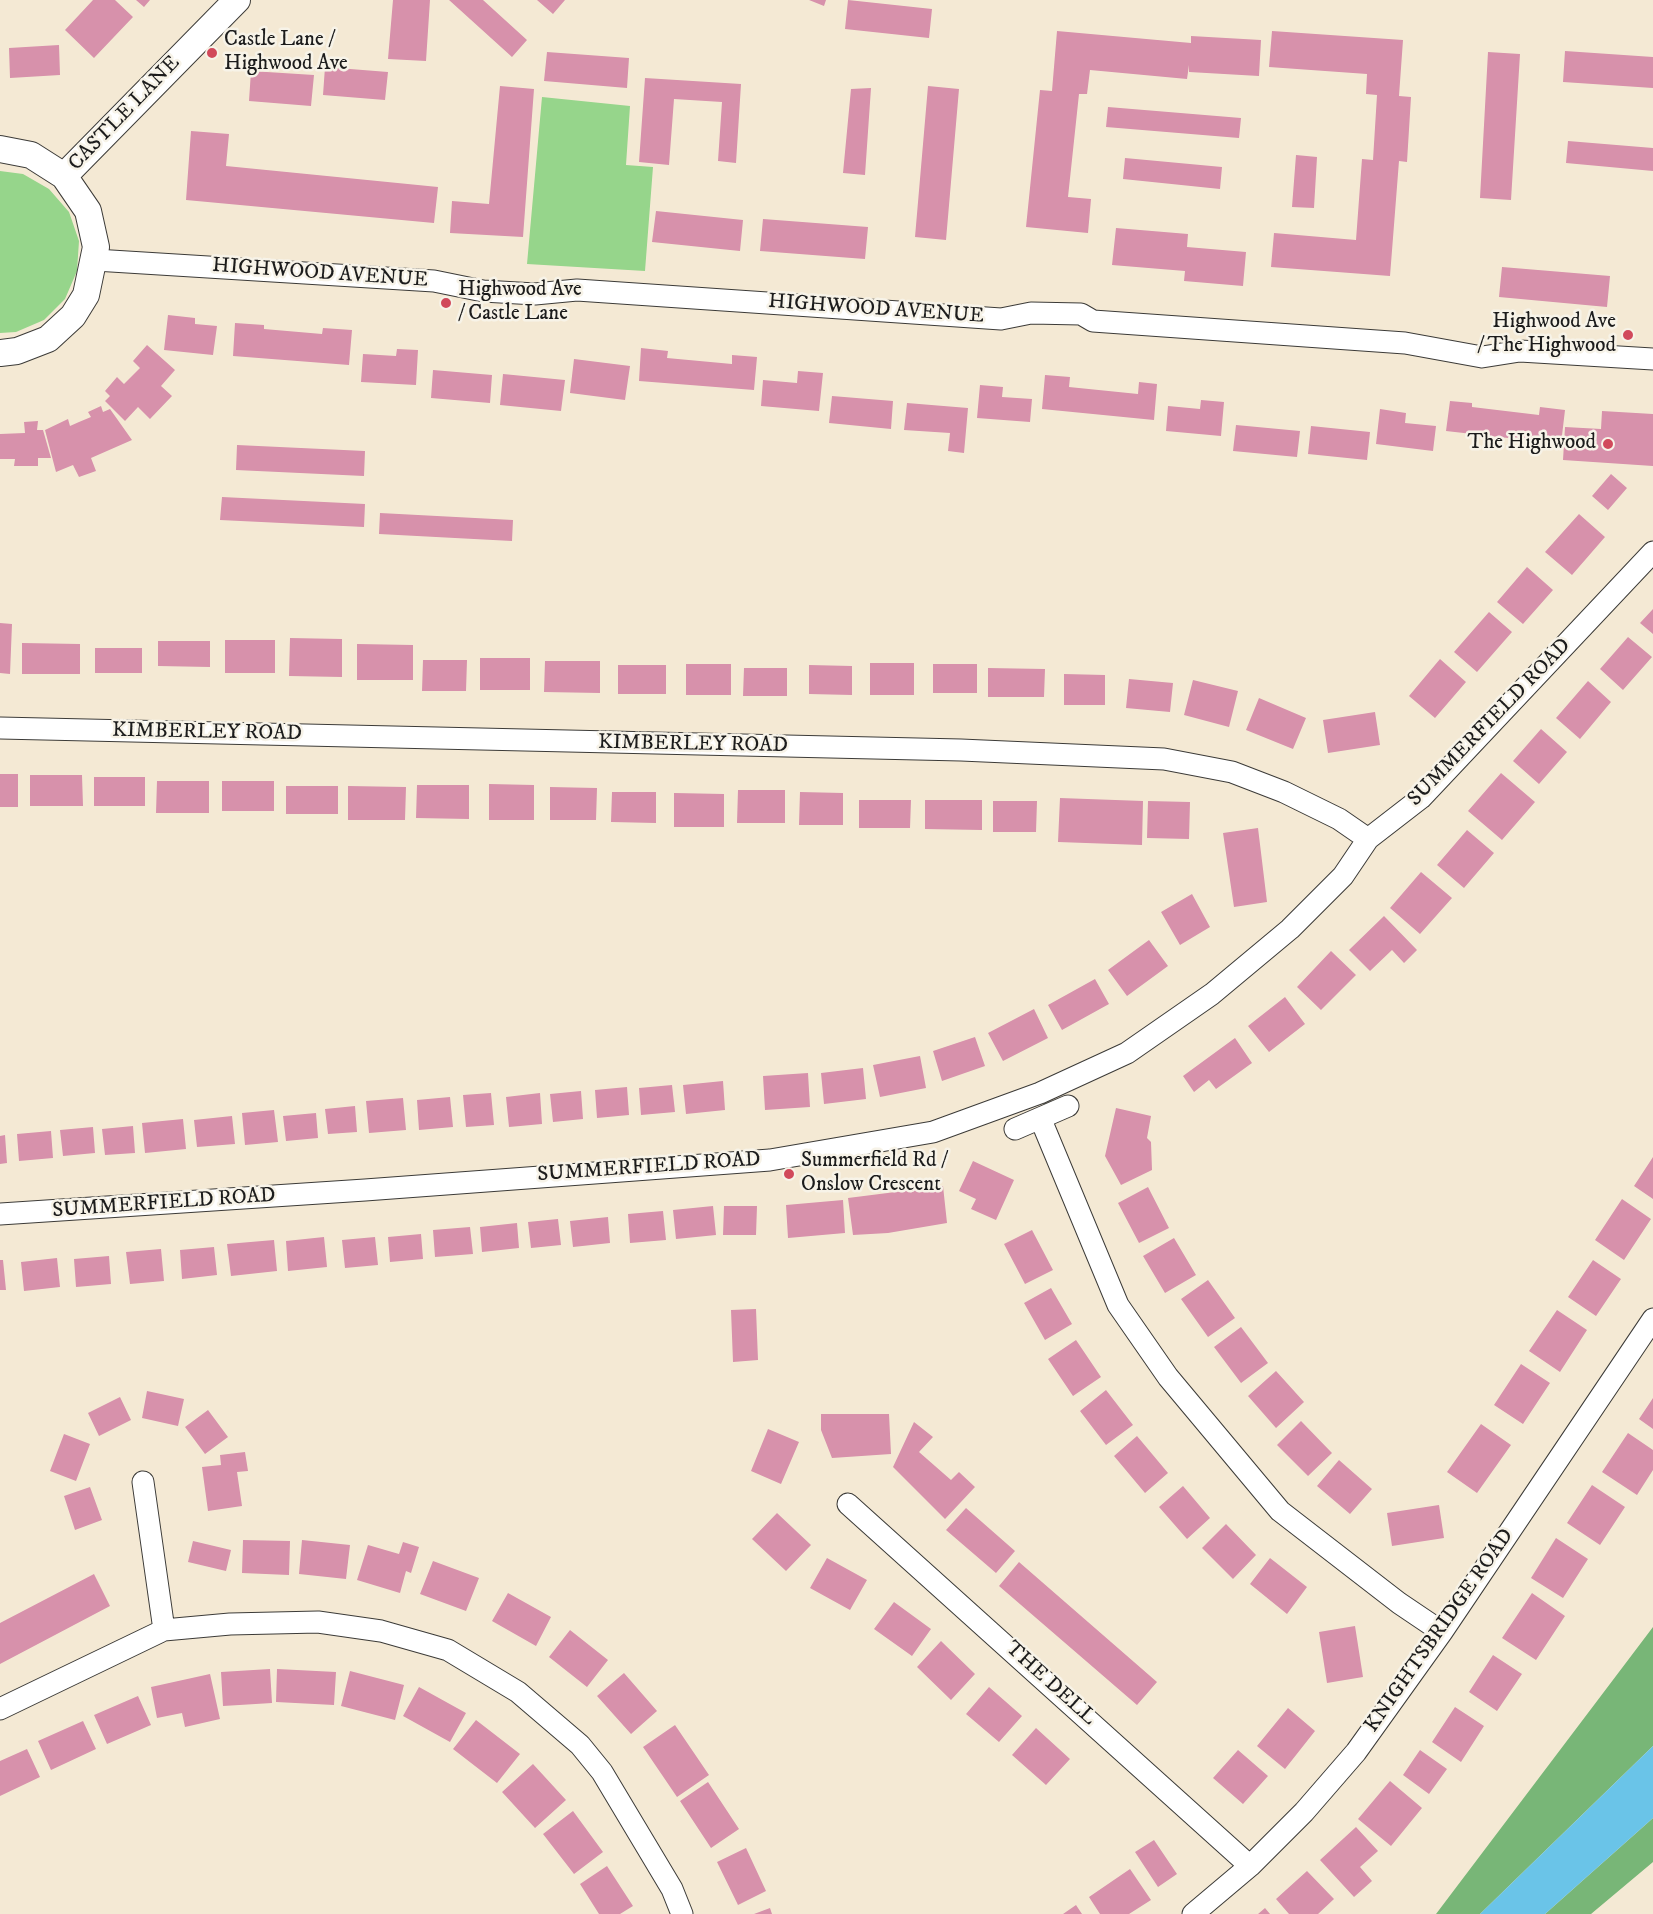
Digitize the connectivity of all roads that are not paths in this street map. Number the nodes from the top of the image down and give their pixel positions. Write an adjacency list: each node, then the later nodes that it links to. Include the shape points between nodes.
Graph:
1 (237, 0): 3 (street, CASTLE LANE)
2 (0, 149): 3 (street, CASTLE LANE, via 31,155)
3 (64, 176): 4 (street, CASTLE LANE, via 88,211 94,229)
4 (95, 260): 5 (street, CASTLE LANE, via 86,295 73,316 48,339 17,351); 6 (street, HIGHWOOD AVENUE, via 434,281 483,291 535,294 577,290 1001,319 1031,313 1082,315 1093,321 1405,343 1482,357 1520,351)
5 (0, 352)
6 (1653, 359)
7 (1653, 552): 9 (street, SUMMERFIELD ROAD, via 1421,798)
8 (0, 728): 9 (street, KIMBERLEY ROAD, via 961,750 1164,759 1232,772 1284,792 1339,819)
9 (1368, 839): 13 (street, SUMMERFIELD ROAD, via 1343,876 1290,930 1212,994 1127,1053 1040,1093 933,1132 770,1160)
10 (1068, 1106): 11 (street)
11 (1041, 1120): 12 (street); 18 (street, via 1118,1305 1168,1377 1280,1511)
12 (1015, 1129)
13 (0, 1214)
14 (1653, 1319): 18 (street, KNIGHTSBRIDGE ROAD)
15 (143, 1482): 17 (street)
16 (848, 1504): 20 (street, THE DELL)
17 (164, 1630): 19 (street); 21 (street, via 318,1622 381,1631 448,1650 518,1692 580,1745 602,1772 661,1869)
18 (1442, 1632): 20 (street, KNIGHTSBRIDGE ROAD, via 1356,1752)
19 (0, 1709)
20 (1250, 1866): 22 (street, KNIGHTSBRIDGE ROAD)
21 (682, 1914)
22 (1193, 1914)

